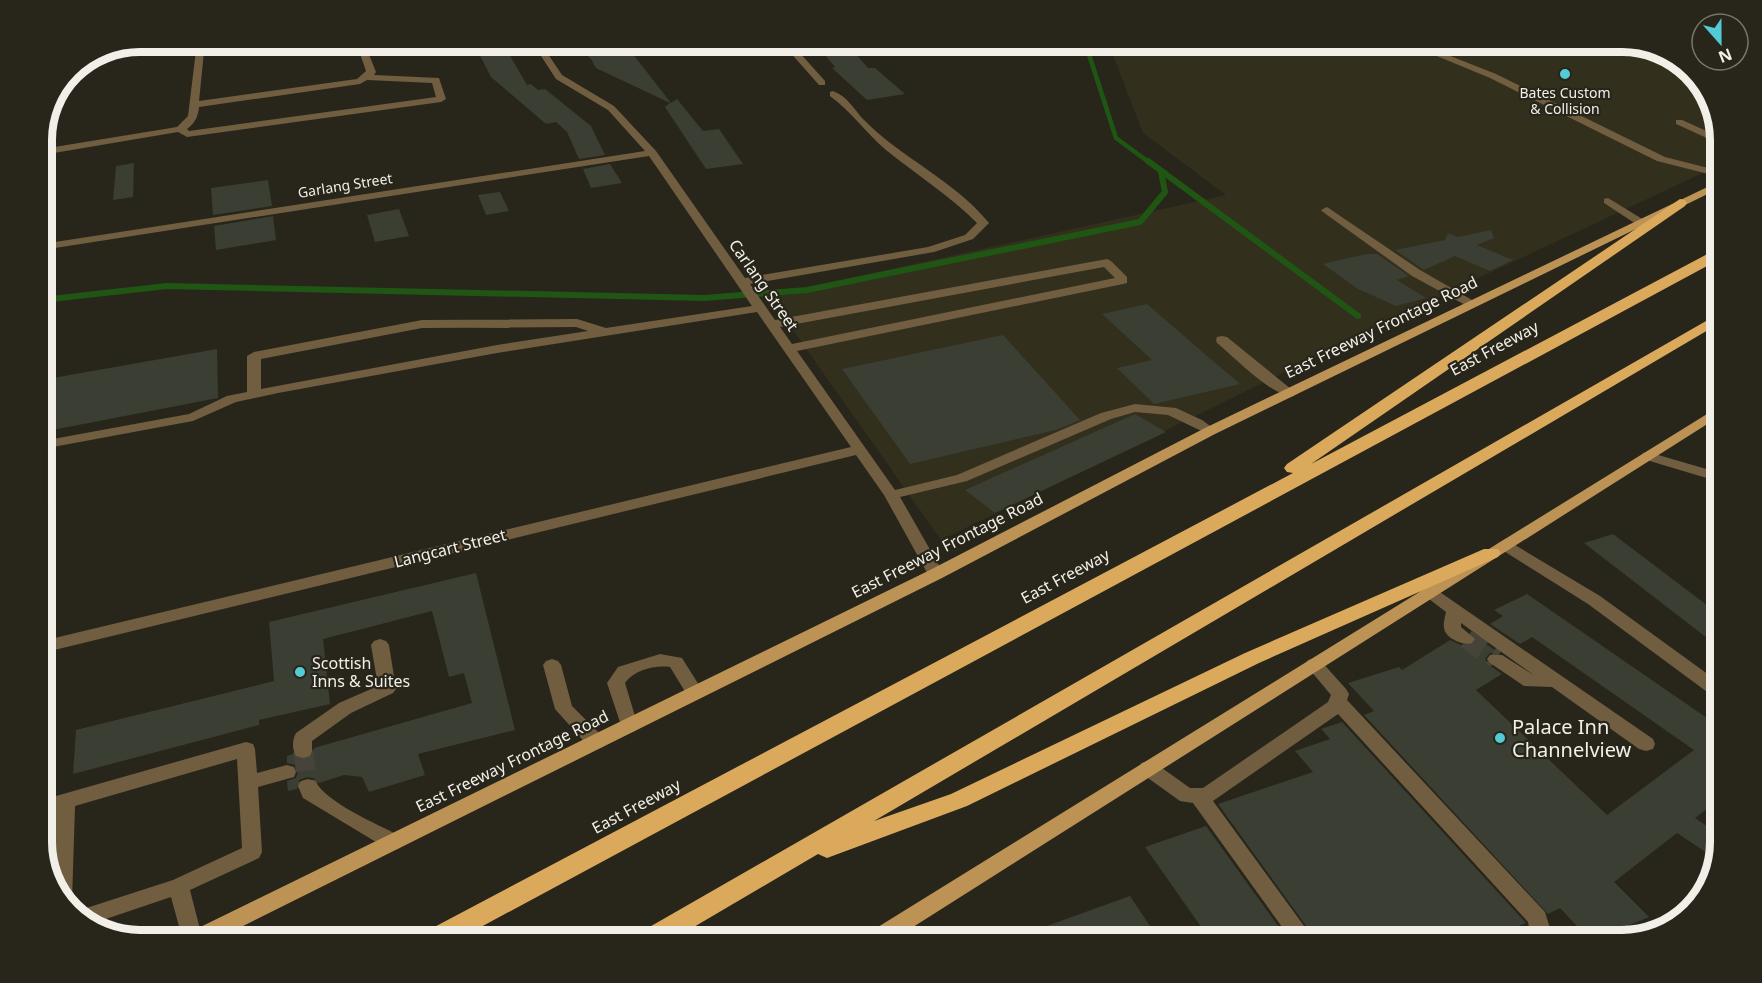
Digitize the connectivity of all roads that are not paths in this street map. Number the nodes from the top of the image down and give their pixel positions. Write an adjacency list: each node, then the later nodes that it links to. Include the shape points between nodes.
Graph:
1 (200, 52): 9 (street)
2 (364, 52): 6 (street, via 371,72)
3 (543, 52): 14 (street, Carlang Street, via 559,77 611,108)
4 (794, 52): 7 (street)
5 (1432, 52): 15 (street, via 1493,76 1661,159)
6 (368, 77): 9 (street, via 350,84); 11 (street, via 436,80 441,99 187,134)
7 (822, 83)
8 (833, 94): 23 (street, via 890,148 957,197 982,223 969,237 930,250)
9 (194, 105): 11 (street, via 189,123)
10 (1678, 122): 12 (street)
11 (180, 129): 13 (street)
12 (1709, 136)
13 (53, 150)
14 (652, 153): 21 (street, Garlang Street); 23 (street, Carlang Street)
15 (1709, 171)
16 (1709, 189): 18 (main road, East Freeway Frontage Road)
17 (1608, 201): 20 (street)
18 (1680, 203): 20 (main road, East Freeway Frontage Road); 40 (highway)
19 (1327, 210): 24 (street, via 1416,273)
20 (1641, 222): 24 (main road, East Freeway Frontage Road)
21 (53, 245)
22 (1709, 259): 40 (highway, East Freeway)
23 (741, 282): 25 (street, Carlang Street)
24 (1473, 304): 31 (main road, East Freeway Frontage Road)
25 (761, 308): 27 (street, Carlang Street); 28 (street)
26 (1709, 323): 67 (highway)
27 (771, 325): 30 (street, Carlang Street); 30 (street, via 1107,263 1123,280)
28 (606, 333): 32 (street); 32 (street, via 577,323 422,324 254,356)
29 (1222, 340): 31 (street)
30 (788, 349): 36 (street, Carlang Street)
31 (1289, 393): 34 (main road, East Freeway Frontage Road)
32 (254, 394): 35 (street, via 232,399 193,417)
33 (1709, 417): 37 (main road)
34 (1210, 431): 39 (street, via 1171,411 1135,408 1106,416 962,478); 42 (main road, East Freeway Frontage Road)
35 (53, 443)
36 (858, 450): 39 (street, Carlang Street); 46 (street, Langcart Street)
37 (1648, 456): 38 (street); 41 (main road)
38 (1709, 475)
39 (891, 495): 42 (street, Carlang Street)
40 (1214, 522): 73 (highway, East Freeway)
41 (1498, 548): 43 (main road); 52 (street, via 1594,600); 67 (highway, via 1252,658 959,800)
42 (936, 574): 53 (main road, East Freeway Frontage Road)
43 (1428, 592): 44 (street); 49 (main road)
44 (1455, 611): 45 (street, via 1452,629); 51 (street)
45 (1466, 639)
46 (53, 644)
47 (380, 645): 58 (street, via 387,689 345,708 303,738)
48 (1496, 659): 51 (street, via 1530,682)
49 (1314, 664): 54 (street, via 1340,694); 59 (main road)
50 (552, 665): 56 (street, via 564,709)
51 (1556, 681): 57 (street)
52 (1710, 685)
53 (695, 693): 55 (main road, East Freeway Frontage Road); 55 (street, via 676,662 660,660 624,671 616,683)
54 (1338, 701): 63 (street, via 1207,795); 77 (street, via 1538,918)
55 (629, 726): 56 (main road, East Freeway Frontage Road)
56 (596, 742): 66 (main road, East Freeway Frontage Road)
57 (1646, 744)
58 (303, 751)
59 (1148, 768): 63 (street, via 1187,796); 75 (main road)
60 (287, 772): 61 (street)
61 (247, 783): 64 (street, via 246,749); 69 (street, via 252,852)
62 (308, 786): 66 (street, via 310,793)
63 (1198, 795): 76 (street)
64 (66, 800): 65 (street); 68 (street)
65 (53, 804)
66 (393, 842): 72 (main road, East Freeway Frontage Road)
67 (783, 864): 74 (highway)
68 (63, 883)
69 (180, 886): 70 (street); 71 (street)
70 (90, 915)
71 (190, 930)
72 (214, 930)
73 (453, 930)
74 (667, 930)
75 (890, 930)
76 (1296, 930)
77 (1541, 930)

